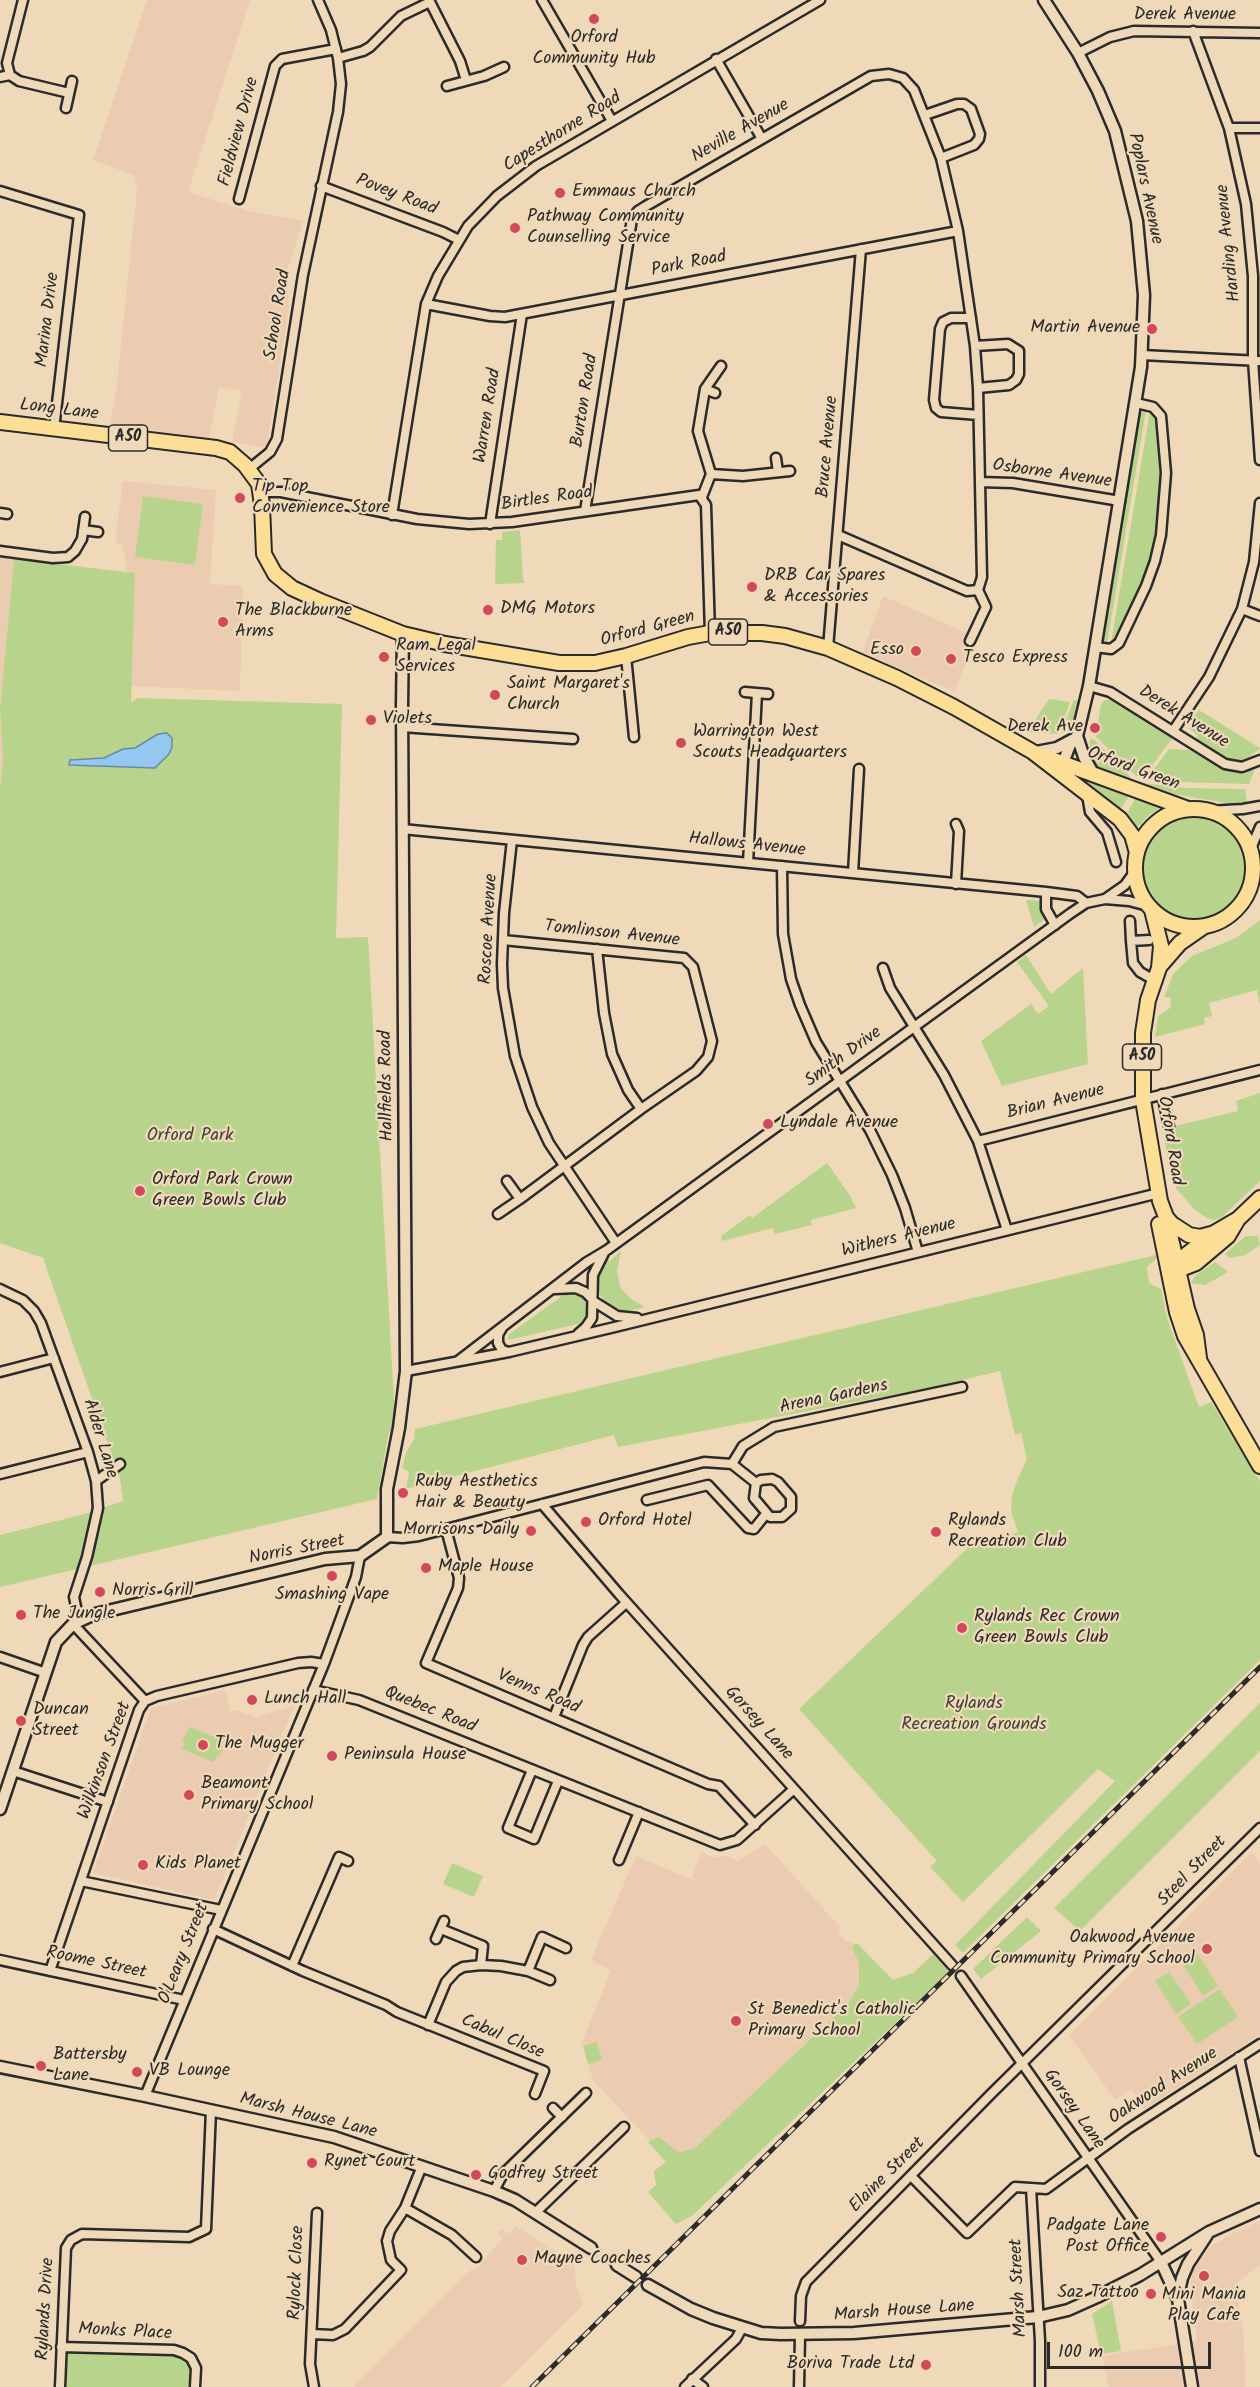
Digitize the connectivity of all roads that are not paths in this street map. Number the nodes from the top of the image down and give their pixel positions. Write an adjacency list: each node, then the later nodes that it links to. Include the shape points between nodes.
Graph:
1 (23, 0): 13 (street, via 8,63)
2 (318, 0): 9 (street, School Road)
3 (542, 0): 21 (street)
4 (820, 0): 11 (street, Capesthorne Road)
5 (1044, 0): 10 (street, Poplars Avenue)
6 (429, 1): 9 (street, Fieldview Drive, via 401,16 363,51); 15 (street, via 460,61)
7 (1193, 31): 8 (street, Derek Avenue); 10 (street, Derek Avenue, via 1134,30); 22 (street, Harding Avenue)
8 (1260, 33)
9 (337, 53): 26 (street, School Road, via 338,112); 28 (street, Fieldview Drive, via 282,59 275,66)
10 (1078, 53): 37 (street, Poplars Avenue, via 1114,131 1130,188 1142,255)
11 (716, 59): 21 (street, Capesthorne Road); 24 (street)
12 (504, 67): 15 (street)
13 (10, 75): 14 (street); 18 (street, via 19,81)
14 (0, 77)
15 (465, 80): 17 (street)
16 (72, 81): 18 (street)
17 (447, 87)
18 (69, 93): 19 (street)
19 (66, 108)
20 (925, 115): 24 (street, Neville Avenue, via 909,83 896,76 877,75); 25 (street, Neville Avenue); 25 (street, via 957,104 971,109 979,139 974,145)
21 (612, 121): 30 (street, Capesthorne Road, via 517,179 480,213)
22 (1229, 128): 23 (street); 38 (street, Harding Avenue, via 1246,204)
23 (1260, 128)
24 (762, 139): 32 (street, Neville Avenue, via 638,211 628,229)
25 (941, 158): 29 (street, Neville Avenue)
26 (321, 186): 30 (street, Povey Road); 49 (street, School Road, via 277,439 270,452)
27 (0, 191): 46 (street, Marina Drive, via 79,215)
28 (239, 199)
29 (958, 231): 31 (street, Park Road); 35 (street, Neville Avenue)
30 (459, 240): 33 (street, Capesthorne Road)
31 (861, 249): 32 (street, Park Road); 64 (street, Bruce Avenue)
32 (619, 296): 34 (street, Park Road); 58 (street, Burton Road)
33 (426, 304): 34 (street, Park Road, via 490,316); 59 (street, Capesthorne Road)
34 (522, 314): 61 (street, Warren Road)
35 (971, 318): 36 (street, Neville Avenue); 44 (street, via 943,322 934,400 941,412)
36 (975, 346): 40 (street, Neville Avenue); 40 (street, via 1008,344 1019,351 1016,380 1009,385)
37 (1142, 355): 38 (street); 43 (street, Poplars Avenue)
38 (1256, 360): 48 (street, Harding Avenue)
39 (721, 366): 41 (street)
40 (978, 388): 44 (street, Neville Avenue)
41 (705, 389): 42 (street); 52 (street, via 698,431)
42 (715, 393)
43 (1136, 403): 56 (street, Poplars Avenue); 72 (street, via 1153,407 1161,416 1166,472 1161,535 1149,580 1119,643 1111,649)
44 (978, 416): 53 (street, Neville Avenue)
45 (0, 422): 46 (main road, Long Lane / A50)
46 (54, 429): 49 (main road, Long Lane / A50, via 222,449)
47 (776, 458): 51 (street)
48 (1260, 459)
49 (249, 469): 54 (main road, A50)
50 (790, 471): 51 (street)
51 (778, 472): 52 (street)
52 (711, 474): 55 (street)
53 (980, 482): 56 (street, Osborne Avenue, via 1013,483); 66 (street, Neville Avenue, via 982,577)
54 (261, 492): 59 (street, Birtles Road, via 281,492); 70 (main road, Orford Green / A50, via 262,544 275,574 292,588)
55 (702, 497): 58 (street, Birtles Road, via 695,494); 69 (street, via 706,505)
56 (1120, 501): 72 (street, Poplars Avenue)
57 (1260, 503): 67 (street, via 1254,562)
58 (585, 512): 61 (street, Birtles Road)
59 (392, 515): 61 (street, Birtles Road)
60 (85, 517): 62 (street)
61 (490, 524)
62 (83, 530): 63 (street); 65 (street, via 79,545 68,557)
63 (98, 532)
64 (838, 535): 66 (street, via 967,591); 73 (street, Bruce Avenue)
65 (3, 551)
66 (978, 590): 71 (street, Neville Avenue, via 986,607)
67 (1242, 609): 68 (street); 80 (street, via 1209,677)
68 (1260, 616)
69 (710, 633): 73 (main road, Orford Green / A50, via 762,633); 74 (main road, Orford Green / A50)
70 (403, 634): 74 (main road, Orford Green / A50, via 560,663 595,663); 79 (street, Hallfields Road)
71 (970, 641)
72 (1095, 647): 75 (street, Poplars Avenue)
73 (828, 648): 84 (main road, Orford Green / A50, via 897,678)
74 (626, 656): 81 (street)
75 (1089, 686): 80 (street, Derek Avenue, via 1110,692); 82 (street, Poplars Avenue)
76 (746, 692): 77 (street)
77 (757, 693): 78 (street); 101 (street)
78 (768, 694)
79 (402, 727): 83 (street); 96 (street, Hallfields Road)
80 (1173, 731): 85 (street, Derek Avenue, via 1225,764 1242,767)
81 (634, 737)
82 (1076, 738): 84 (street, via 1046,751); 86 (street, Poplars Avenue); 88 (street)
83 (573, 739)
84 (1033, 752): 86 (main road, Orford Green / A50); 89 (main road, Orford Green / A50)
85 (1260, 760)
86 (1063, 763): 88 (main road, Orford Green / A50); 89 (street)
87 (859, 769): 104 (street)
88 (1094, 775): 92 (main road, Orford Green / A50)
89 (1067, 779): 90 (main road, Orford Green / A50)
90 (1087, 795): 99 (main road, Orford Green / A50, via 1120,819); 100 (street, Orford Green, via 1090,812 1107,832)
91 (1260, 806): 93 (street)
92 (1188, 809): 93 (main road, A50); 99 (main road, A50, via 1174,812 1150,828)
93 (1208, 811): 98 (main road, A50, via 1230,821)
94 (956, 824): 105 (street)
95 (1260, 827): 98 (street)
96 (402, 829): 97 (street, Hallows Avenue); 150 (street, Hallfields Road)
97 (512, 840): 101 (street, Hallows Avenue); 113 (street, Roscoe Avenue)
98 (1250, 851): 112 (main road, A50, via 1252,875 1244,899 1228,917)
99 (1137, 853): 103 (main road, A50)
100 (1116, 862)
101 (748, 863): 102 (street, Hallows Avenue)
102 (782, 866): 104 (street, Hallows Avenue); 121 (street, via 782,924 791,979 816,1042)
103 (1135, 871): 107 (street, Smith Drive); 109 (main road, A50, via 1141,895)
104 (853, 873): 105 (street, Hallows Avenue)
105 (956, 884): 106 (street, Hallows Avenue)
106 (1046, 892): 108 (street, Hallows Avenue, via 1077,896); 111 (street, via 1046,909)
107 (1105, 899): 108 (street, Smith Drive); 109 (street, Smith Drive)
108 (1086, 903): 111 (street, Smith Drive)
109 (1150, 908): 112 (main road, A50, via 1176,925); 118 (main road, Orford Road / A50, via 1160,936)
110 (1130, 921): 115 (street)
111 (1055, 925): 119 (street, Smith Drive)
112 (1205, 926): 118 (main road, Orford Road / A50, via 1180,943)
113 (503, 940): 116 (street, Tomlinson Avenue); 127 (street, Roscoe Avenue, via 503,988 515,1056 532,1107)
114 (1149, 940): 115 (street)
115 (1131, 941): 118 (street, via 1133,963 1140,972)
116 (597, 949): 124 (street, via 612,1054); 124 (street, Tomlinson Avenue, via 684,958 694,972 711,1036 710,1052 696,1071)
117 (883, 968): 119 (street)
118 (1157, 974): 123 (main road, Orford Road / A50, via 1143,1033)
119 (913, 1028): 121 (street, Smith Drive); 126 (street, via 944,1075)
120 (1260, 1070): 122 (street, Brian Avenue)
121 (839, 1082): 137 (street, Smith Drive); 139 (street, via 870,1130 892,1175)
122 (1162, 1094): 123 (street, Brian Avenue); 125 (street, Orford Road)
123 (1143, 1100): 126 (street, Brian Avenue); 129 (main road, Orford Road / A50)
124 (641, 1109): 127 (street, Tomlinson Avenue)
125 (1169, 1126)
126 (978, 1141): 135 (street)
127 (565, 1166): 131 (street, Tomlinson Avenue); 137 (street, Roscoe Avenue)
128 (507, 1180): 131 (street)
129 (1159, 1197): 133 (main road, Orford Road / A50); 135 (street, Withers Avenue); 140 (main road, Orford Road / A50, via 1159,1222)
130 (1260, 1198): 134 (main road)
131 (520, 1199): 132 (street, Tomlinson Avenue)
132 (498, 1214)
133 (1166, 1216): 136 (main road, via 1190,1235); 140 (main road, Orford Road / A50)
134 (1238, 1219): 136 (main road); 140 (main road, via 1228,1236 1196,1263)
135 (1007, 1230): 139 (street, Withers Avenue)
136 (1214, 1233): 140 (main road)
137 (616, 1243): 138 (street, Smith Drive)
138 (606, 1251): 142 (street, Smith Drive); 143 (street, Smith Drive, via 593,1275)
139 (918, 1252): 144 (street, Withers Avenue)
140 (1174, 1267): 156 (main road, Orford Road / A50, via 1196,1335 1199,1358)
141 (0, 1289): 148 (street, Alder Lane, via 23,1300 34,1311)
142 (552, 1291): 143 (street, Withers Avenue, via 576,1288); 145 (street, Smith Drive)
143 (593, 1301): 144 (street, Withers Avenue, via 617,1316); 146 (street, Smith Drive, via 589,1323)
144 (646, 1318): 146 (street, Withers Avenue)
145 (502, 1328): 147 (street, via 498,1343); 149 (street, Smith Drive)
146 (576, 1336): 147 (street, Withers Avenue)
147 (509, 1352): 149 (street, Withers Avenue)
148 (54, 1358): 151 (street); 153 (street, Alder Lane)
149 (458, 1361): 150 (street, Withers Avenue)
150 (406, 1371): 164 (street, Hallfields Road, via 387,1489)
151 (0, 1372)
152 (962, 1387): 155 (street, Arena Gardens, via 774,1427 743,1446)
153 (88, 1452): 157 (street); 158 (street, Alder Lane)
154 (120, 1464): 158 (street)
155 (732, 1464): 159 (street); 161 (street, via 704,1462)
156 (1260, 1466)
157 (0, 1474)
158 (96, 1481): 167 (street, Alder Lane, via 98,1508 74,1597)
159 (756, 1483): 162 (street, via 754,1498); 162 (street, via 766,1479 778,1482 791,1497 791,1509 783,1517)
160 (647, 1500): 162 (street, via 708,1485 748,1528 754,1528)
161 (542, 1504): 163 (street); 166 (street, Gorsey Lane)
162 (766, 1514)
163 (446, 1529): 164 (street, via 403,1538); 173 (street, Venns Road, via 458,1588 426,1663)
164 (387, 1536): 165 (street, Norris Street)
165 (360, 1556): 167 (street, Norris Street, via 325,1559 95,1614); 169 (street, O'Leary Street)
166 (626, 1603): 173 (street, via 588,1637); 177 (street, Gorsey Lane)
167 (76, 1622): 170 (street, via 56,1642); 172 (street)
168 (0, 1657): 170 (street)
169 (324, 1664): 171 (street, O'Leary Street); 172 (street, Wilkinson Street, via 298,1663)
170 (46, 1673): 175 (street)
171 (313, 1690): 174 (street, Quebec Road, via 359,1700); 186 (street, O'Leary Street)
172 (145, 1701): 178 (street, Wilkinson Street)
173 (554, 1717): 181 (street, Venns Road, via 719,1786)
174 (532, 1770): 176 (street, Quebec Road); 176 (street, via 508,1828 534,1839)
175 (13, 1771): 178 (street); 179 (street)
176 (558, 1780): 180 (street, Quebec Road)
177 (794, 1789): 181 (street, Quebec Road); 192 (street, Gorsey Lane)
178 (108, 1802): 185 (street, Wilkinson Street)
179 (0, 1809)
180 (639, 1812): 181 (street, Quebec Road, via 720,1845 733,1843); 183 (street)
181 (755, 1825)
182 (1260, 1828): 202 (street, Steel Street)
183 (619, 1860)
184 (348, 1861): 193 (street, via 339,1857)
185 (81, 1881): 186 (street); 194 (street, Wilkinson Street)
186 (220, 1910): 187 (street, O'Leary Street)
187 (213, 1929): 193 (street, Cabul Close); 198 (street, O'Leary Street)
188 (436, 1939): 191 (street, via 442,1925 483,1946)
189 (566, 1948): 195 (street, via 542,1937)
190 (0, 1960): 194 (street, Roome Street)
191 (481, 1965): 195 (street); 199 (street, via 463,1967 450,1976)
192 (952, 1965)
193 (292, 1966): 199 (street, Cabul Close)
194 (50, 1971): 198 (street, Roome Street)
195 (528, 1971): 197 (street)
196 (961, 1976): 202 (street, Gorsey Lane)
197 (550, 1980)
198 (184, 2000): 206 (street, O'Leary Street)
199 (428, 2025): 205 (street, Cabul Close, via 544,2072)
200 (1260, 2044): 201 (street, Oakwood Avenue)
201 (1239, 2057): 211 (street); 212 (street, Oakwood Avenue, via 1128,2128)
202 (1021, 2065): 212 (street, Gorsey Lane); 214 (street, Elaine Street)
203 (0, 2067): 206 (street, Marsh House Lane)
204 (586, 2093): 209 (street)
205 (535, 2094)
206 (145, 2096): 208 (street, Marsh House Lane)
207 (553, 2108): 209 (street)
208 (211, 2110): 213 (street, Marsh House Lane, via 334,2137); 234 (street, Rylands Drive, via 206,2229 189,2237 82,2234 71,2241 66,2248)
209 (562, 2117): 216 (street, via 503,2174)
210 (624, 2127): 219 (street)
211 (1260, 2151)
212 (1088, 2160): 215 (street, Oakwood Avenue, via 1046,2189); 224 (street, Gorsey Lane)
213 (422, 2166): 216 (street, Marsh House Lane); 217 (street, Rylock Close)
214 (911, 2176): 215 (street, Oakwood Avenue, via 967,2233 1015,2187); 230 (street, Elaine Street, via 806,2282)
215 (1031, 2188): 229 (street, Marsh Street)
216 (494, 2191): 219 (street, Marsh House Lane)
217 (405, 2208): 223 (street, via 452,2235); 232 (street, Rylock Close, via 387,2241 391,2260 401,2270 345,2329 333,2335)
218 (1260, 2209): 221 (street, Marsh House Lane)
219 (536, 2211): 222 (street, Marsh House Lane)
220 (317, 2213): 232 (street, Rylock Close)
221 (1209, 2232): 224 (street, Marsh House Lane); 228 (street, via 1188,2264)
222 (591, 2248)
223 (476, 2257)
224 (1161, 2262): 228 (street); 229 (street, Marsh House Lane, via 1082,2305)
225 (617, 2265): 226 (street)
226 (636, 2277)
227 (648, 2284): 231 (street, Marsh House Lane, via 691,2309)
228 (1178, 2299): 243 (street)
229 (1038, 2317): 233 (street, Marsh House Lane); 242 (street, Marsh Street)
230 (800, 2320)
231 (742, 2328): 233 (street, Marsh House Lane); 235 (street, via 736,2339)
232 (312, 2334): 238 (street, Rylock Close, via 310,2364)
233 (800, 2335): 241 (street)
234 (61, 2347): 236 (street, Rylands Drive); 237 (street, Monks Place, via 174,2350 190,2358 196,2368)
235 (692, 2379): 239 (street); 240 (street)
236 (60, 2387)
237 (195, 2387)
238 (314, 2387)
239 (685, 2387)
240 (703, 2387)
241 (799, 2387)
242 (1040, 2387)
243 (1192, 2387)

